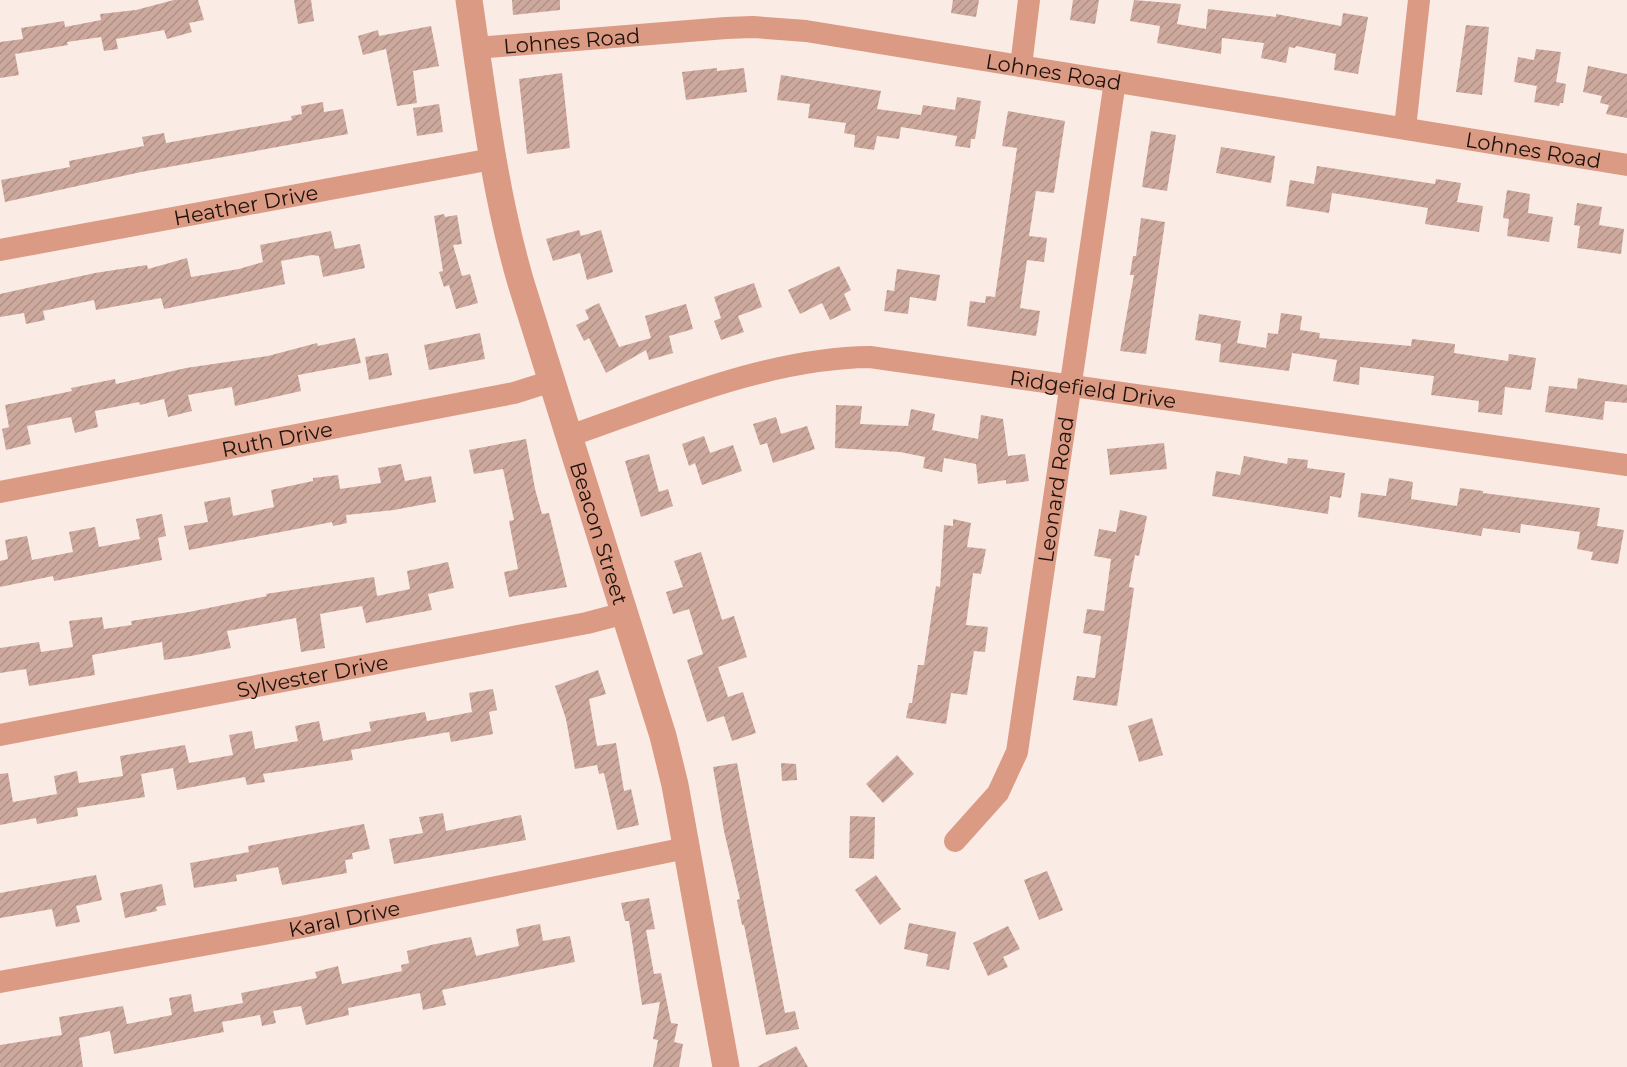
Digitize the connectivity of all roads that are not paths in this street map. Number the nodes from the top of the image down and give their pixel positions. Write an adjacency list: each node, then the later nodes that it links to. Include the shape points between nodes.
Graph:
1 (469, 0): 4 (street, Beacon Street)
2 (1029, 0): 5 (street)
3 (1419, 0): 7 (street)
4 (476, 48): 5 (street, Lohnes Road, via 753,27 806,31); 8 (street, Beacon Street)
5 (1021, 66): 6 (street, Lohnes Road)
6 (1115, 81): 7 (street, Lohnes Road); 12 (street, Leonard Road)
7 (1405, 128): 9 (street, Lohnes Road)
8 (492, 159): 10 (street, Heather Drive); 11 (street, Beacon Street, via 513,255)
9 (1627, 165)
10 (0, 250)
11 (552, 381): 13 (street, Beacon Street); 15 (street, Ruth Drive, via 514,393)
12 (1072, 386): 13 (street, Ridgefield Drive, via 892,360 825,358 758,373); 14 (street, Ridgefield Drive); 18 (street, Leonard Road, via 1017,752 998,793)
13 (569, 436): 16 (street, Beacon Street)
14 (1627, 465)
15 (0, 492)
16 (625, 613): 17 (street, Sylvester Drive); 19 (street, Beacon Street, via 666,745)
17 (0, 735)
18 (955, 842)
19 (686, 848): 20 (street, Karal Drive, via 302,927); 21 (street, Beacon Street)
20 (0, 982)
21 (726, 1067)

